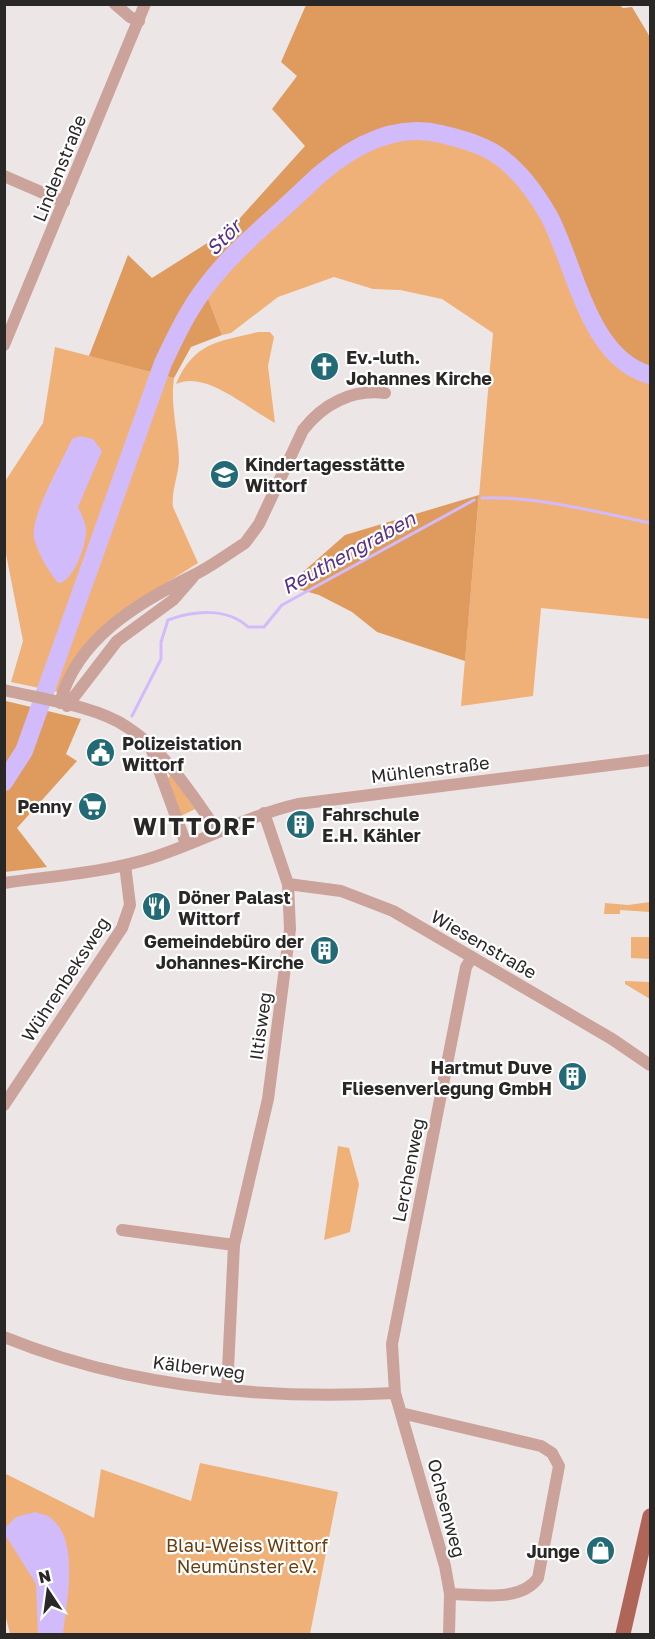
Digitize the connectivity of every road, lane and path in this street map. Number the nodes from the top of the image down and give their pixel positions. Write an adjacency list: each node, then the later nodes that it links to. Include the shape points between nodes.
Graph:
1 (115, 4): 3 (street)
2 (145, 4): 3 (street, Lindenstraße)
3 (139, 21): 5 (street, Lindenstraße)
4 (4, 176): 5 (street)
5 (64, 202): 6 (street, Lindenstraße)
6 (4, 345)
7 (385, 393): 9 (street, via 359,393 340,399 312,418 259,524 245,543 195,574 173,600 117,641)
8 (4, 690): 9 (street)
9 (60, 704): 10 (street, via 107,716 128,727)
10 (151, 747): 13 (street, via 174,771); 14 (street)
11 (651, 760): 12 (street, Mühlenstraße, via 336,798)
12 (264, 813): 13 (street, Mühlenstraße); 17 (street, Iltisweg)
13 (217, 830): 14 (street, Mühlenstraße)
14 (186, 844): 15 (street, Mühlenstraße)
15 (125, 865): 16 (street, Mühlenstraße); 20 (street, Wührenbeksweg, via 130,905 122,928)
16 (4, 883)
17 (288, 884): 18 (street, Wiesenstraße, via 341,891 373,901); 22 (street, Iltisweg, via 290,928 271,1082)
18 (472, 957): 19 (street, Wiesenstraße); 25 (street, Lerchenweg, via 466,967 392,1344)
19 (651, 1065)
20 (4, 1105)
21 (122, 1230): 22 (street)
22 (234, 1245): 24 (street, Iltisweg)
23 (4, 1337): 24 (street, Kälberweg, via 112,1371)
24 (227, 1390): 25 (street, Kälberweg, via 326,1395)
25 (395, 1393): 26 (street, Ochsenweg)
26 (401, 1413): 28 (street, Ochsenweg); 28 (street, via 541,1446 552,1453 559,1466 538,1578 533,1586 519,1593)
27 (651, 1516): 30 (main road)
28 (450, 1594): 29 (street, Ochsenweg)
29 (449, 1635)
30 (623, 1635)

